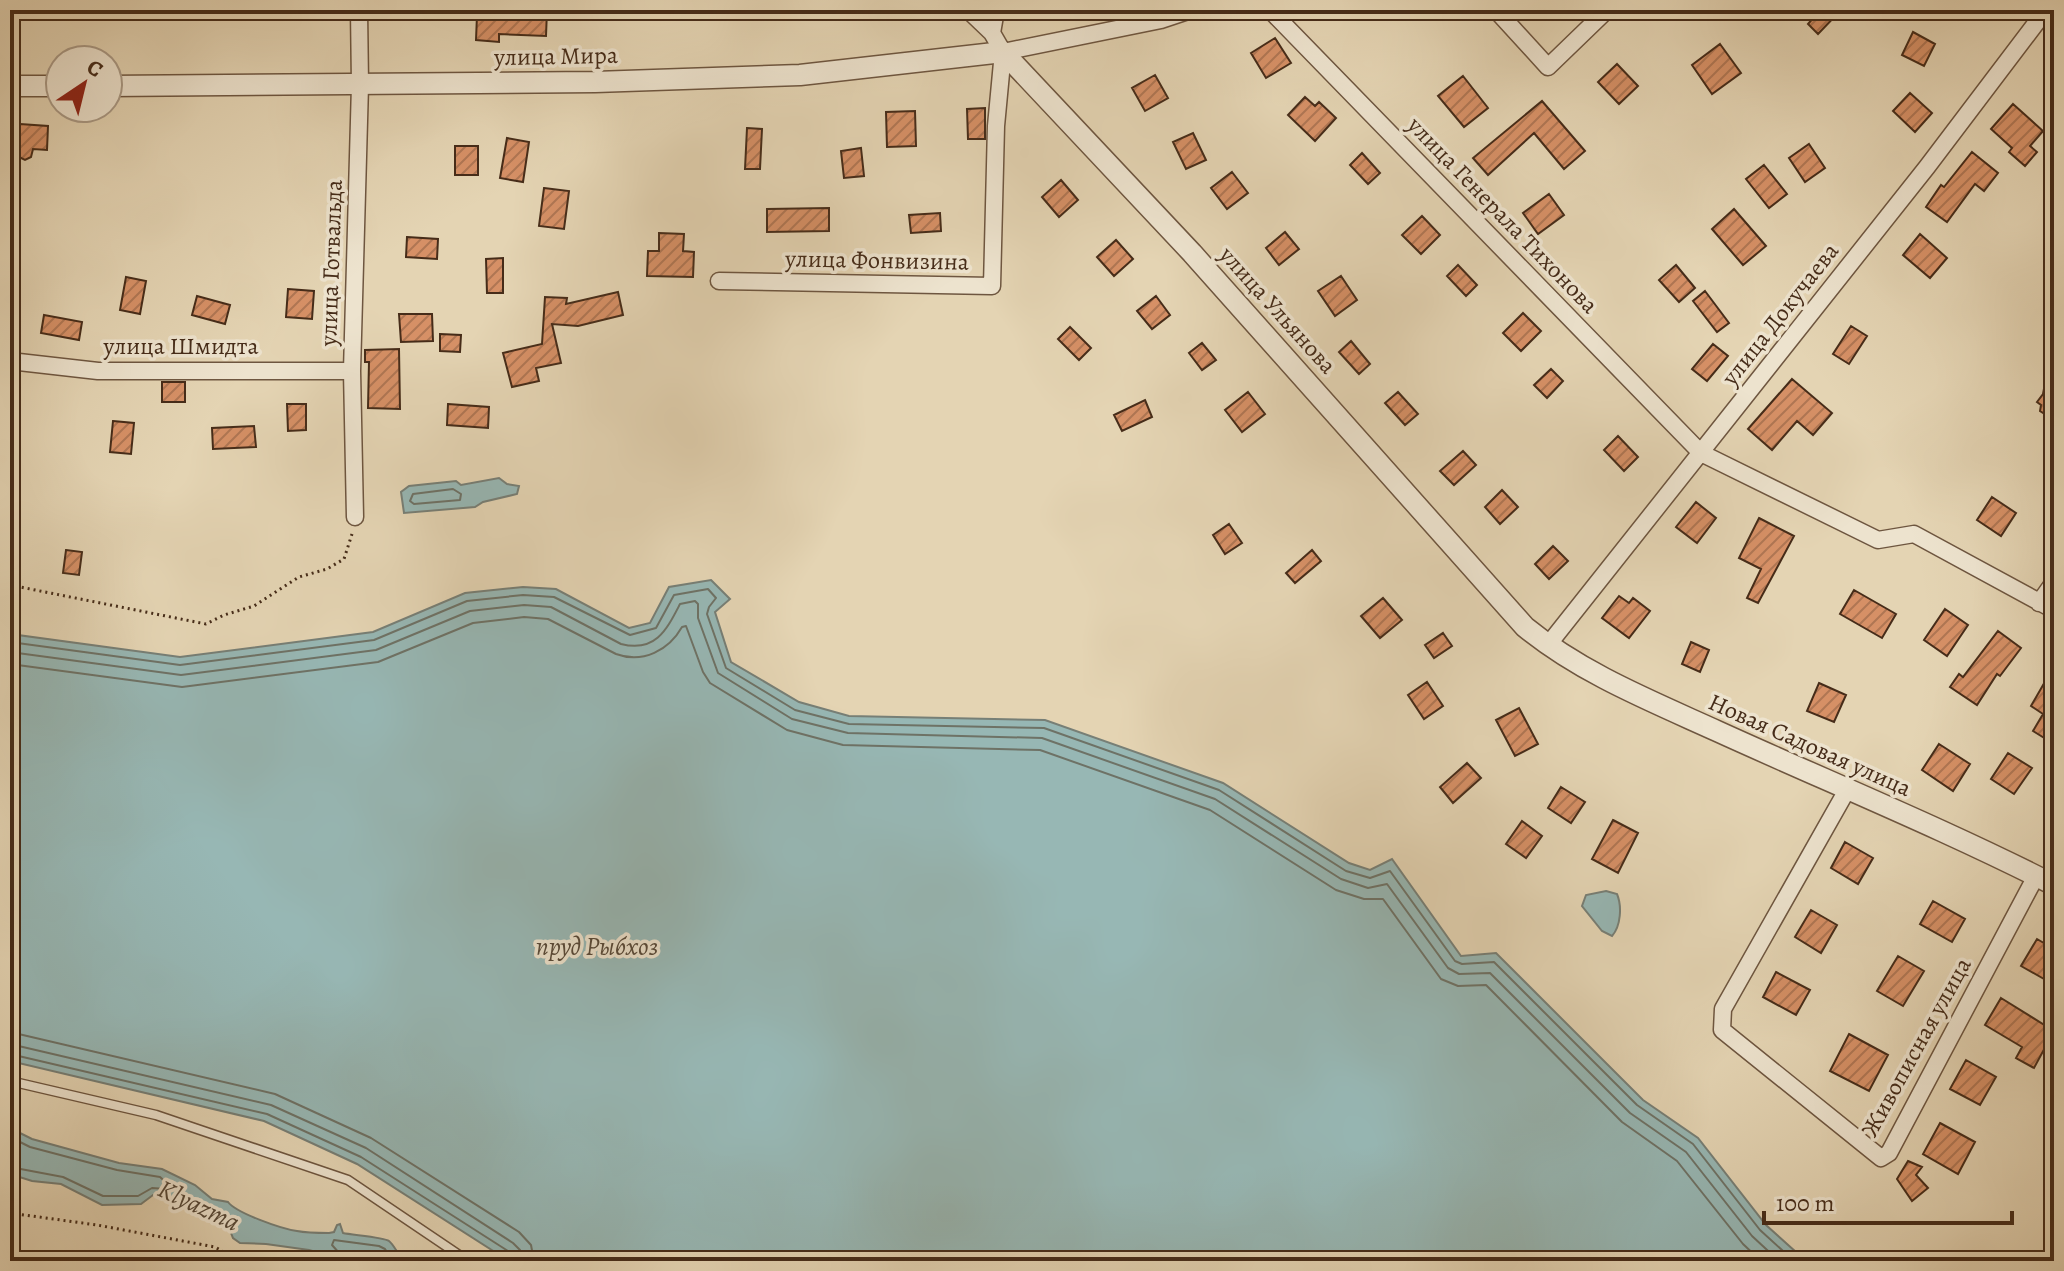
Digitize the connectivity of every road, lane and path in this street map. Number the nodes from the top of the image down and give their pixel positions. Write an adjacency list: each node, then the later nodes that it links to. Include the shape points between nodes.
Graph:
1 (359, 10): 11 (street, улица Готвальда)
2 (968, 10): 9 (street, улица Ульянова)
3 (996, 10): 9 (street)
4 (1191, 10): 10 (street)
5 (1270, 10): 18 (street, улица Генерала Тихонова)
6 (1496, 10): 7 (street, via 1548,67)
7 (1607, 10)
8 (2046, 10): 18 (street, улица Докучаева)
9 (992, 33): 10 (street, улица Ульянова)
10 (1003, 52): 11 (street, улица Мира, via 800,75); 15 (street, улица Фонвизина, via 992,286); 23 (street, улица Ульянова, via 1192,253 1525,627)
11 (360, 85): 14 (street, улица Мира); 17 (street, улица Готвальда)
12 (10, 86): 13 (street)
13 (44, 86)
14 (124, 86)
15 (719, 281)
16 (10, 361): 17 (street, улица Шмидта, via 98,371)
17 (352, 371): 19 (street, улица Готвальда)
18 (1701, 453): 22 (street, via 1878,540 1914,534); 23 (street, улица Докучаева)
19 (355, 517): 21 (path, via 344,559 299,577 254,606 206,624)
20 (2054, 582): 22 (street)
21 (10, 585)
22 (2047, 607)
23 (1548, 645): 24 (street, Новая Садовая улица, via 1653,702)
24 (1847, 790): 25 (street, Новая Садовая улица); 25 (street, Живописная улица, via 1723,1009 1722,1030 1881,1158 1889,1153)
25 (2045, 881)
26 (10, 1081): 29 (lane, via 156,1115 348,1180)
27 (10, 1213): 28 (path, via 215,1247)
28 (239, 1261)
29 (468, 1261)

